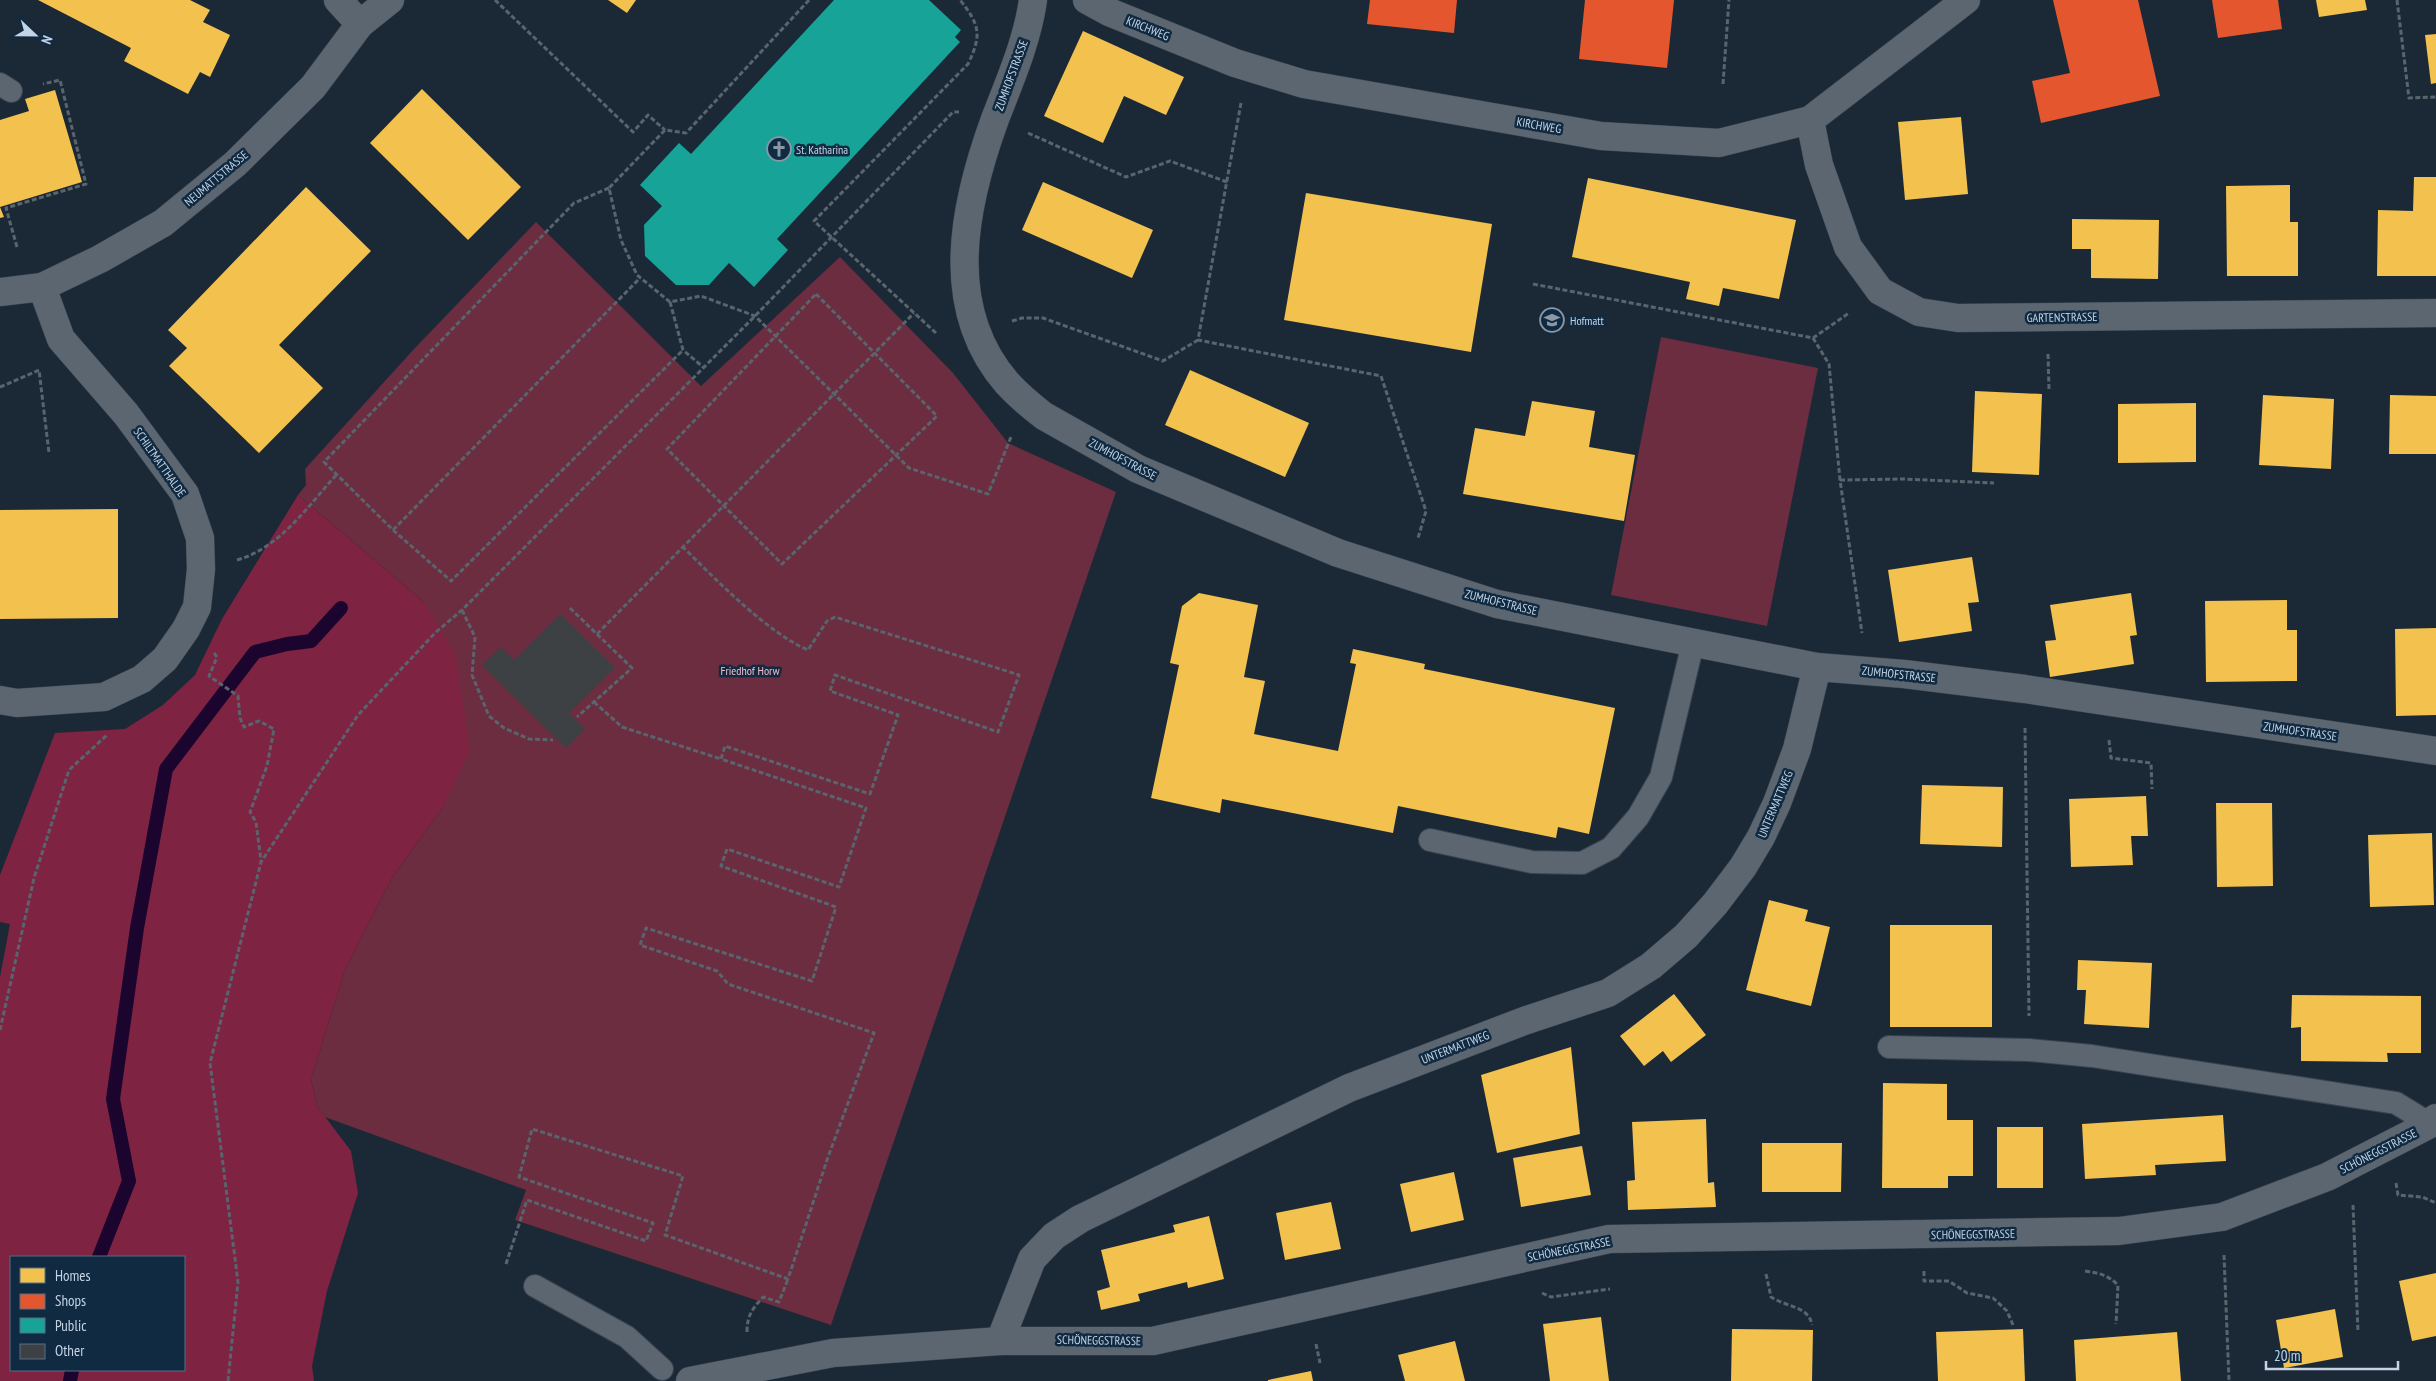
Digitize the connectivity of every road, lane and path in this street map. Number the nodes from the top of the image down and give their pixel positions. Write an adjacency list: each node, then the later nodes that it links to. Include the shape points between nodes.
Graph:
1 (338, 0): 11 (street)
2 (390, 0): 11 (street, NEUMATTSTRASSE)
3 (495, 0): 18 (path, via 633,132 648,115)
4 (809, 0): 18 (path, via 686,133)
5 (960, 0): 22 (path, via 973,17 977,34 977,46 968,64 814,221)
6 (1033, 0): 33 (street, ZUMHOFSTRASSE, via 1023,46 976,174 969,208 963,255 969,308)
7 (1087, 0): 17 (street, KIRCHWEG, via 1235,63 1304,84 1601,136 1719,143)
8 (1729, 0): 12 (path)
9 (1966, 0): 17 (street, KIRCHWEG)
10 (2398, 0): 14 (path, via 2409,98)
11 (360, 24): 26 (street, NEUMATTSTRASSE, via 313,88 235,164 163,222 100,259)
12 (1723, 84)
13 (5, 88): 23 (path, via 60,80 86,184 6,208)
14 (2436, 97)
15 (1242, 99): 20 (path)
16 (968, 111): 22 (path, via 953,112)
17 (1810, 120): 27 (street, GARTENSTRASSE, via 1820,165 1848,247)
18 (665, 130): 21 (path)
19 (1027, 133): 20 (path, via 1126,177 1170,161)
20 (1227, 182): 37 (path)
21 (609, 188): 24 (path, via 620,240); 46 (path, via 574,203 324,462)
22 (831, 238): 30 (path); 32 (path)
23 (17, 247)
24 (640, 278): 29 (path); 50 (path)
25 (1533, 284): 35 (path)
26 (42, 287): 28 (street, NEUMATTSTRASSE); 62 (street, SCHILTMATTHALDE, via 61,339 126,414 185,494 200,538 202,569 196,607 186,629 165,659 142,679 104,698 17,703)
27 (1880, 291): 31 (street, GARTENSTRASSE, via 1919,312 1958,318); 35 (path)
28 (0, 292)
29 (670, 302): 32 (path, via 702,296); 38 (path)
30 (914, 313): 36 (path); 39 (path)
31 (2436, 313)
32 (755, 316): 34 (path); 40 (path)
33 (979, 333): 37 (path, via 1022,318 1043,318 1163,361); 58 (street, ZUMHOFSTRASSE, via 1007,383 1031,405 1044,416 1138,469 1338,553 1497,604)
34 (775, 336): 39 (path, via 816,294); 42 (path); 49 (path, via 666,449)
35 (1813, 338): 47 (path, via 1829,364)
36 (942, 339)
37 (1198, 340): 51 (path, via 1381,376 1426,511)
38 (683, 350): 40 (path); 50 (path, via 451,581)
39 (874, 354): 42 (path); 45 (path, via 936,416)
40 (704, 367): 55 (path)
41 (0, 386): 43 (path, via 39,370)
42 (834, 394): 45 (path); 49 (path)
43 (49, 453)
44 (1005, 454): 45 (path, via 988,494 909,468)
45 (897, 456): 49 (path, via 782,564)
46 (337, 474): 50 (path); 53 (path, via 276,541 249,557)
47 (1840, 480): 48 (path); 57 (path)
48 (1994, 483)
49 (725, 505): 52 (path)
50 (393, 530)
51 (1416, 543)
52 (683, 547): 56 (path); 69 (path, via 714,578 790,642 808,650 828,621 835,617 1018,675 998,732 835,675 830,691 898,715 870,794 725,746)
53 (234, 561)
54 (570, 608): 56 (path)
55 (462, 610): 67 (path, via 475,637 472,676 489,716 528,740); 72 (path, via 435,633 358,715)
56 (597, 634): 63 (path, via 632,668)
57 (1863, 642)
58 (1693, 644): 60 (street, ZUMHOFSTRASSE); 71 (lane, via 1661,777 1638,817 1611,848 1582,863 1532,862)
59 (212, 649): 72 (path, via 217,657 209,676 238,696 244,727 259,721 274,729 267,766 250,812 256,822)
60 (1817, 667): 61 (street, ZUMHOFSTRASSE); 89 (street, UNTERMATTWEG, via 1797,749 1761,837 1715,904 1652,966 1608,993 1514,1024 1349,1088 1080,1219 1054,1236 1032,1259)
61 (2025, 689): 64 (street, ZUMHOFSTRASSE); 75 (path)
62 (0, 700)
63 (594, 702): 65 (path); 69 (path, via 622,727)
64 (2110, 702): 68 (street, ZUMHOFSTRASSE); 70 (path, via 2108,750 2111,758 2151,763)
65 (577, 717)
66 (110, 730): 73 (path, via 102,742 69,770 34,878)
67 (553, 740)
68 (2436, 751)
69 (721, 760): 82 (path, via 866,808 839,887 726,849 721,866 836,907 812,980 646,928 640,945 717,971 728,984 874,1033 828,1157)
70 (2152, 789)
71 (1430, 840)
72 (261, 862): 91 (path, via 210,1063 238,1282)
73 (0, 1030)
74 (1889, 1047): 75 (lane)
75 (2029, 1050): 76 (lane, via 2092,1056 2396,1103)
76 (2434, 1125): 77 (street, SCHÖNEGGSTRASSE)
77 (2351, 1164): 78 (street, SCHÖNEGGSTRASSE, via 2271,1200); 87 (path)
78 (2222, 1217): 79 (street, SCHÖNEGGSTRASSE, via 2119,1231); 93 (path)
79 (1925, 1234): 80 (street, SCHÖNEGGSTRASSE); 84 (path, via 1924,1281 1949,1281 1967,1293 1993,1298 2007,1310)
80 (1765, 1237): 86 (path, via 1766,1280 1772,1296 1780,1303 1805,1311); 89 (street, SCHÖNEGGSTRASSE, via 1609,1239 1153,1341)
81 (2079, 1270): 85 (path, via 2101,1274 2118,1285)
82 (788, 1279): 83 (path, via 666,1234 683,1176 532,1129 519,1177 653,1223 646,1241 527,1200 503,1274); 88 (path, via 779,1302 763,1297 754,1307 747,1318)
83 (535, 1286): 90 (lane, via 627,1337)
84 (2013, 1324)
85 (2116, 1324)
86 (1812, 1325)
87 (2358, 1332)
88 (746, 1336)
89 (1000, 1341): 92 (street, SCHÖNEGGSTRASSE, via 833,1353)
90 (662, 1368)
91 (228, 1381)
92 (690, 1381)
93 (2229, 1381)

